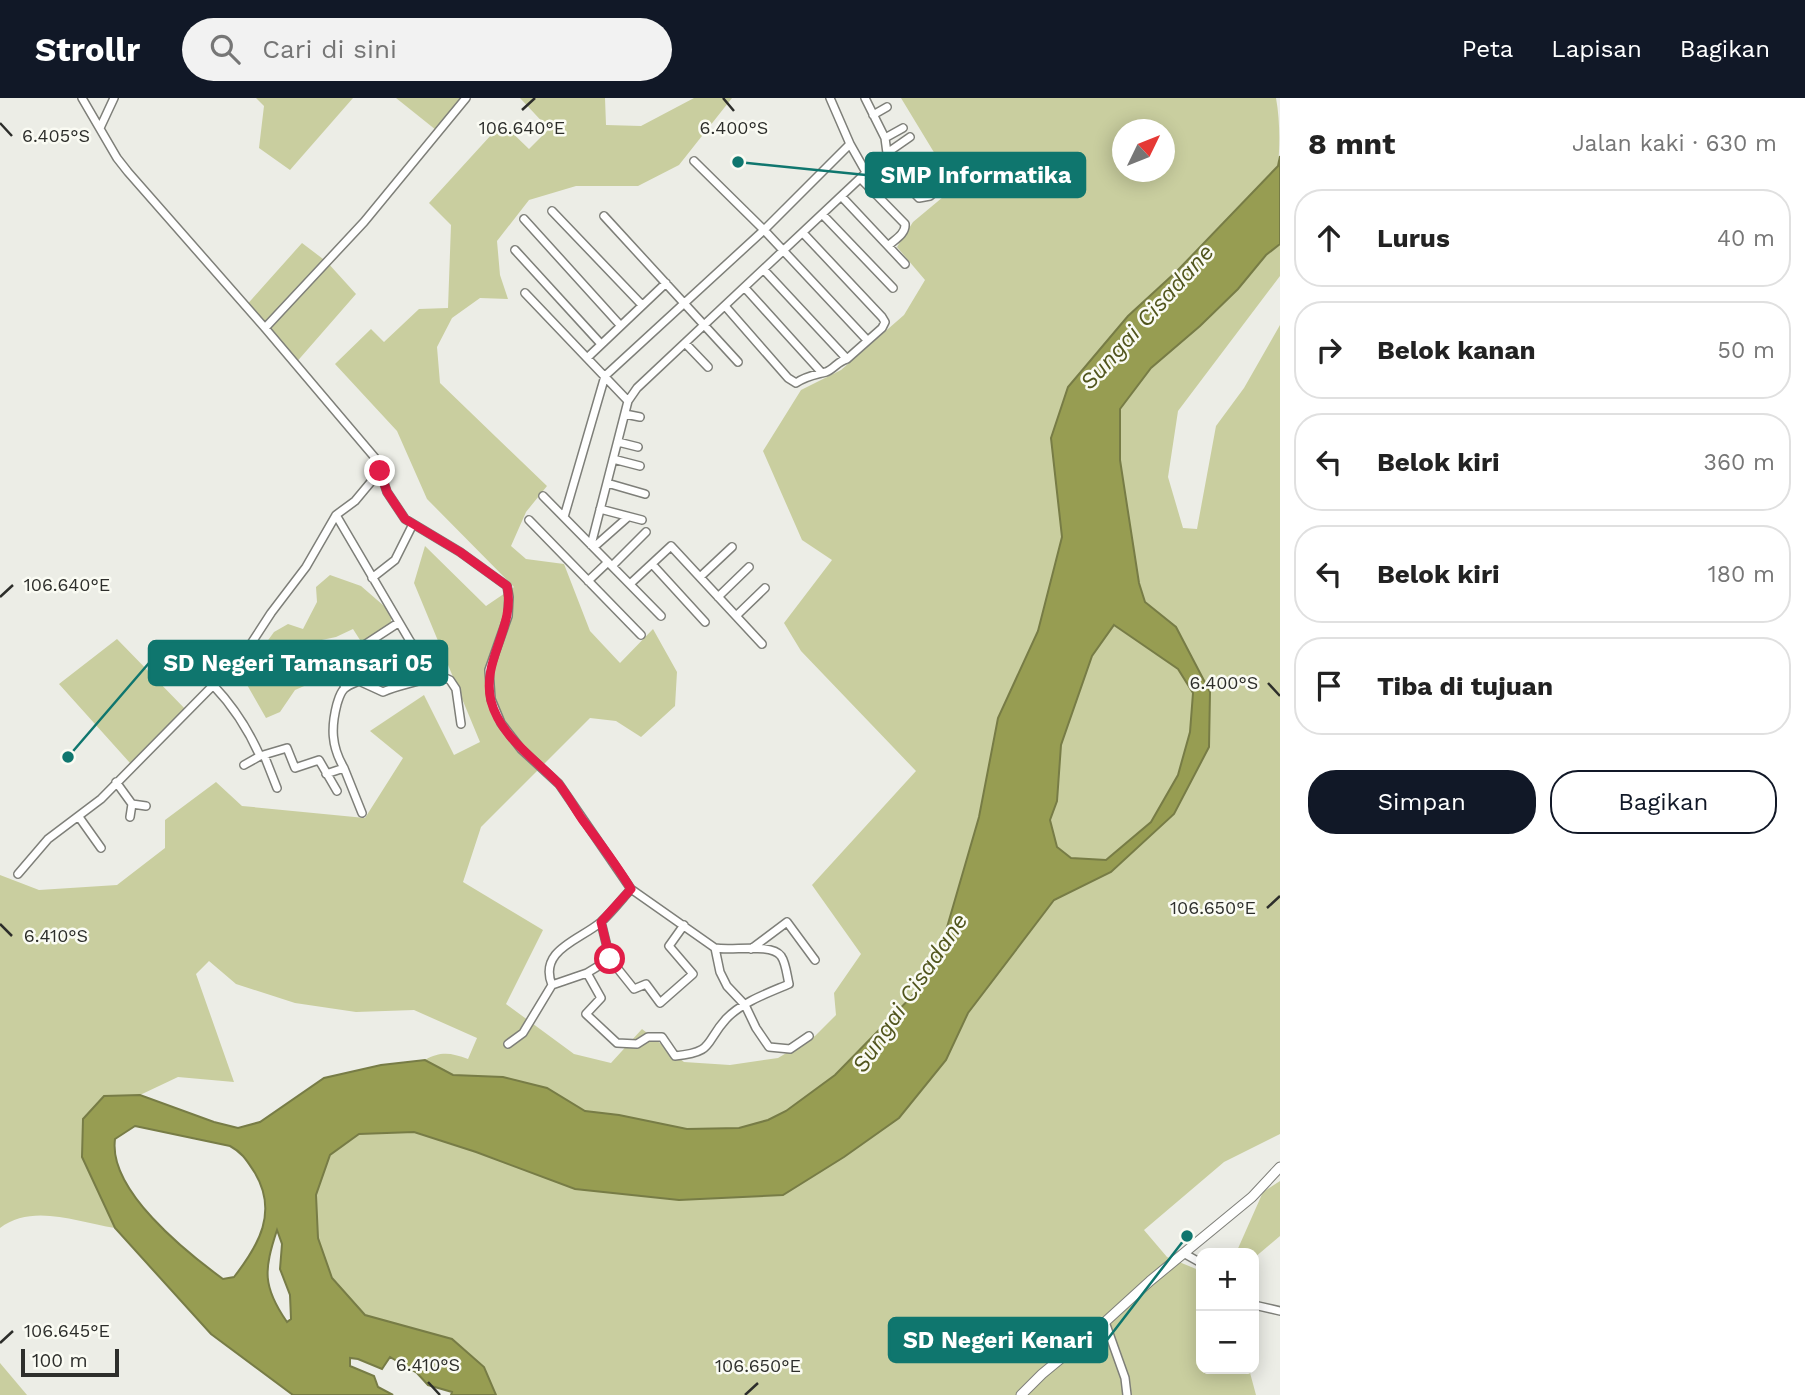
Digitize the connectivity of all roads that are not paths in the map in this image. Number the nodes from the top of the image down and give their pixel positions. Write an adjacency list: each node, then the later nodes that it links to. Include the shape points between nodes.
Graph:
1 (82, 98): 8 (street)
2 (114, 98): 8 (street)
3 (466, 98): 40 (street, via 364,222)
4 (830, 98): 12 (street)
5 (865, 98): 7 (street)
6 (887, 107): 7 (street)
7 (873, 115): 11 (street)
8 (100, 128): 40 (street, via 128,172)
9 (903, 128): 11 (street)
10 (910, 137): 13 (street)
11 (884, 138): 13 (street)
12 (850, 144): 16 (street); 24 (street)
13 (885, 156): 16 (street); 17 (street)
14 (694, 161): 24 (street)
15 (919, 162): 17 (street)
16 (864, 177): 19 (street); 26 (street, via 905,224)
17 (901, 179): 18 (street, via 919,198)
18 (940, 187)
19 (842, 197): 21 (street); 26 (street)
20 (552, 211): 36 (street)
21 (823, 215): 25 (street); 33 (street)
22 (604, 216): 31 (street)
23 (524, 219): 38 (street)
24 (764, 230): 28 (street); 35 (street)
25 (803, 233): 28 (street); 41 (street, via 882,317 882,328)
26 (888, 246): 29 (street)
27 (515, 250): 43 (street)
28 (784, 251): 30 (street); 41 (street)
29 (905, 264)
30 (764, 270): 32 (street); 45 (street)
31 (666, 284): 35 (street); 36 (street)
32 (745, 288): 37 (street); 48 (street)
33 (893, 288)
34 (525, 293): 44 (street)
35 (684, 303): 39 (street); 49 (street)
36 (642, 305): 38 (street)
37 (724, 306): 39 (street); 48 (street, via 792,381)
38 (621, 326): 43 (street)
39 (704, 326): 42 (street); 46 (street)
40 (265, 328): 57 (street, via 376,459)
41 (867, 340): 45 (street)
42 (685, 343): 47 (street); 50 (street)
43 (601, 344): 44 (street)
44 (587, 358): 49 (street)
45 (847, 359): 48 (street)
46 (738, 362)
47 (708, 367)
48 (822, 373)
49 (605, 376): 50 (street); 63 (street)
50 (628, 401): 51 (street)
51 (625, 414): 52 (street); 53 (street)
52 (640, 418)
53 (618, 442): 54 (street); 55 (street)
54 (638, 447)
55 (613, 459): 56 (street); 58 (street)
56 (640, 466)
57 (380, 471): 62 (street, via 355,501); 67 (street, via 387,492 405,519)
58 (607, 483): 59 (street); 61 (street)
59 (645, 494)
60 (543, 496): 63 (street)
61 (600, 509): 64 (street); 69 (street)
62 (335, 515): 75 (street); 90 (street, via 306,567 244,653)
63 (564, 517): 69 (street)
64 (628, 517): 66 (street); 69 (street)
65 (529, 520): 76 (street)
66 (642, 520)
67 (414, 524): 75 (street, via 395,560); 108 (street, via 507,586 508,616 489,670 495,712 521,748 559,785)
68 (646, 532): 71 (street)
69 (592, 546): 71 (street)
70 (732, 547): 74 (street)
71 (610, 564): 76 (street); 77 (street)
72 (652, 564): 74 (street, via 671,546); 77 (street); 82 (street)
73 (749, 567): 79 (street)
74 (700, 577): 79 (street)
75 (372, 578): 83 (street)
76 (588, 581): 84 (street)
77 (630, 584): 80 (street)
78 (765, 588): 81 (street)
79 (718, 597): 81 (street)
80 (661, 616)
81 (736, 616): 85 (street)
82 (705, 622)
83 (398, 623): 86 (street); 89 (street)
84 (641, 635)
85 (762, 644)
86 (366, 646): 87 (street); 91 (street)
87 (346, 657): 88 (street); 92 (street, via 351,667 340,675)
88 (323, 663)
89 (436, 674): 91 (street, via 422,682); 93 (street, via 450,680 456,689)
90 (213, 685): 94 (street, via 247,726); 98 (street)
91 (398, 685): 92 (street, via 383,692 359,681)
92 (345, 687): 96 (street, via 332,721 337,756)
93 (461, 724)
94 (262, 756): 95 (street); 97 (street, via 287,748 295,768 319,760); 99 (street)
95 (244, 765)
96 (344, 768): 97 (street); 103 (street)
97 (326, 774): 100 (street)
98 (116, 782): 101 (street); 104 (street)
99 (277, 788)
100 (337, 791)
101 (132, 804): 102 (street); 105 (street)
102 (146, 806)
103 (362, 813)
104 (79, 817): 106 (street); 107 (street, via 48,839)
105 (130, 817)
106 (102, 848)
107 (18, 874)
108 (631, 889): 109 (street); 110 (street)
109 (601, 922): 113 (street); 116 (street, via 561,948 551,962 548,975)
110 (684, 925): 111 (street); 113 (street, via 669,946 693,974 660,1003 646,984 634,989)
111 (715, 948): 112 (street); 117 (street, via 719,972)
112 (751, 949): 114 (street, via 787,922); 117 (street, via 779,954 789,984)
113 (610, 959): 115 (street)
114 (815, 960)
115 (587, 973): 116 (street); 117 (street, via 601,998 586,1014 609,1036 617,1043 637,1044 648,1037 662,1037 676,1056 707,1048 726,1019)
116 (552, 985): 119 (street, via 523,1033)
117 (745, 1005): 118 (street, via 769,1047 790,1049)
118 (808, 1036)
119 (508, 1044)
120 (1280, 1167): 121 (street)
121 (1185, 1254): 122 (street); 125 (street)
122 (1196, 1260)
123 (1259, 1306): 124 (street)
124 (1280, 1311)
125 (1105, 1322): 126 (street); 127 (street)
126 (1021, 1395)
127 (1127, 1395)

